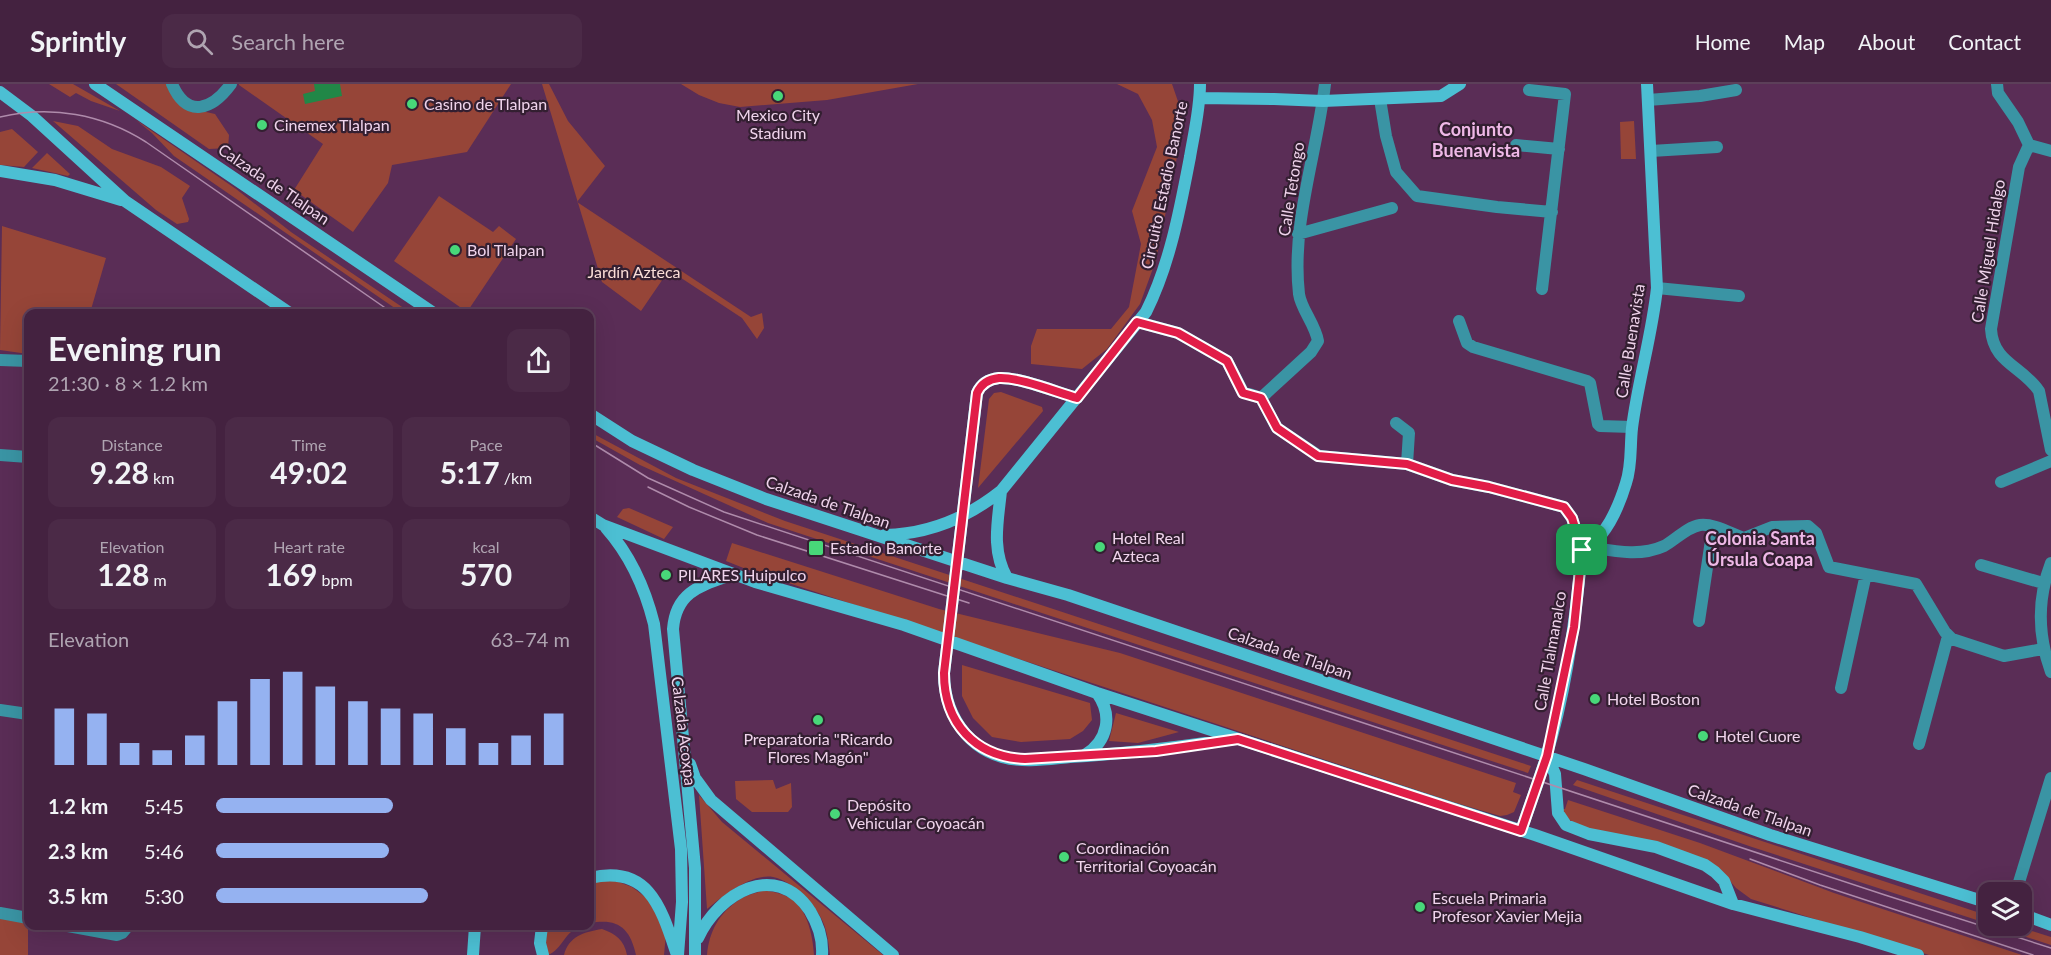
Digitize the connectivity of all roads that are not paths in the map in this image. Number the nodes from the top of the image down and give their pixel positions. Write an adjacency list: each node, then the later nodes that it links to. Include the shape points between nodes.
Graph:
1 (95, 84): 31 (main road, Calzada de Tlalpan)
2 (172, 84): 3 (street, via 182,102 200,107 221,98)
3 (231, 84)
4 (1200, 84): 12 (main road, Circuito Estadio Banorte)
5 (1325, 84): 15 (street, Calle Tetongo)
6 (1460, 84): 13 (main road, via 1441,96)
7 (1647, 84): 14 (main road, Calle Buenavista)
8 (1997, 84): 17 (street, via 1998,93 2019,122)
9 (1529, 90): 19 (street, via 1565,94)
10 (1736, 90): 14 (street)
11 (0, 92): 23 (main road)
12 (1200, 98): 15 (main road); 33 (main road, Circuito Estadio Banorte, via 1186,180 1165,265 1151,302)
13 (1380, 99): 15 (main road); 25 (street, via 1396,172 1417,196)
14 (1648, 99): 20 (main road, Calle Buenavista)
15 (1323, 101): 26 (street, Calle Tetongo)
16 (1516, 145): 19 (street)
17 (2029, 146): 21 (street); 38 (street, Calle Miguel Hidalgo, via 2019,167 1992,339 2002,358 2034,384)
18 (1717, 147): 20 (street)
19 (1559, 149): 25 (street)
20 (1651, 150): 27 (main road, Calle Buenavista)
21 (2051, 151)
22 (0, 171): 23 (main road, via 46,178)
23 (125, 201): 30 (main road)
24 (1392, 208): 26 (street)
25 (1552, 212): 28 (street)
26 (1299, 234): 37 (street, Calle Tetongo, via 1300,297 1318,341)
27 (1657, 288): 29 (street); 41 (main road, Calle Buenavista)
28 (1542, 289)
29 (1739, 296)
30 (284, 309)
31 (428, 309)
32 (1459, 321): 41 (street, via 1467,343 1473,347 1590,383 1600,426)
33 (1137, 322): 36 (main road, Circuito Estadio Banorte); 37 (street, via 1178,333 1227,361 1243,393)
34 (0, 360): 35 (street)
35 (24, 361)
36 (1077, 398): 48 (main road, Circuito Estadio Banorte); 71 (main road, via 999,378 980,385 944,684 948,704 963,731 993,754 1010,759)
37 (1261, 398): 46 (street, via 1277,428 1318,456)
38 (2047, 408): 42 (street, Calle Miguel Hidalgo)
39 (594, 417): 52 (main road, Calzada de Tlalpan, via 632,441 693,470)
40 (1396, 423): 46 (street, via 1409,434)
41 (1632, 427): 53 (main road, Calle Buenavista, via 1628,479 1621,498 1605,529)
42 (2051, 450)
43 (0, 455): 44 (street)
44 (24, 458)
45 (2051, 461): 47 (street)
46 (1407, 464): 53 (street, via 1452,480 1564,507)
47 (2001, 482)
48 (1001, 491): 52 (main road, Circuito Estadio Banorte, via 974,511 944,525 915,533); 58 (main road, via 997,548)
49 (594, 519): 50 (main road)
50 (603, 525): 56 (main road); 91 (main road, Calzada Acoxpa, via 622,547 636,573 654,624 681,849)
51 (1713, 527): 53 (street, via 1700,525 1662,547 1641,551); 57 (street, via 1744,538 1772,527 1808,526 1816,533 1829,567); 60 (street)
52 (874, 535): 58 (main road, Calzada de Tlalpan)
53 (1586, 548): 72 (main road, Calle Tlalmanalco)
54 (2051, 563): 59 (street)
55 (1981, 565): 59 (street)
56 (735, 574): 65 (main road, via 904,625); 70 (main road, Calzada Acoxpa, via 690,592 674,615)
57 (1866, 574): 61 (street, via 1916,584); 64 (street)
58 (1007, 578): 72 (main road, Calzada de Tlalpan)
59 (2043, 583): 62 (street)
60 (1699, 621)
61 (1948, 636): 62 (street, via 2004,656); 69 (street)
62 (2043, 649): 63 (street)
63 (2051, 672)
64 (1841, 688)
65 (1097, 693): 68 (main road); 71 (main road, via 1106,712 1106,729 1096,747)
66 (0, 710): 67 (street)
67 (24, 713)
68 (1238, 739): 71 (main road); 74 (main road)
69 (1919, 744)
70 (685, 750): 88 (main road, Calzada Acoxpa, via 695,868); 93 (main road, via 695,778 711,800)
71 (1083, 756)
72 (1547, 756): 74 (main road, Calle Tlalmanalco); 77 (main road, Calzada de Tlalpan, via 1770,836); 78 (main road, via 1555,774 1557,813 1566,825 1589,834 1656,847 1705,865 1724,881)
73 (2051, 778): 76 (street)
74 (1521, 831): 78 (main road)
75 (594, 877): 91 (main road, via 623,877 648,889)
76 (2019, 882)
77 (1978, 900)
78 (1733, 904): 87 (main road)
79 (0, 913): 80 (street)
80 (24, 917)
81 (2032, 918): 82 (main road)
82 (2051, 925)
83 (90, 930): 84 (street, via 117,935)
84 (125, 930)
85 (475, 930): 89 (main road)
86 (542, 930): 90 (main road)
87 (1860, 937): 94 (main road); 95 (main road)
88 (696, 949): 92 (main road, via 704,926 726,902 750,888 770,884 794,893 806,906 819,931)
89 (473, 955)
90 (543, 955)
91 (678, 955)
92 (822, 955)
93 (893, 955)
94 (1882, 955)
95 (1918, 955)

